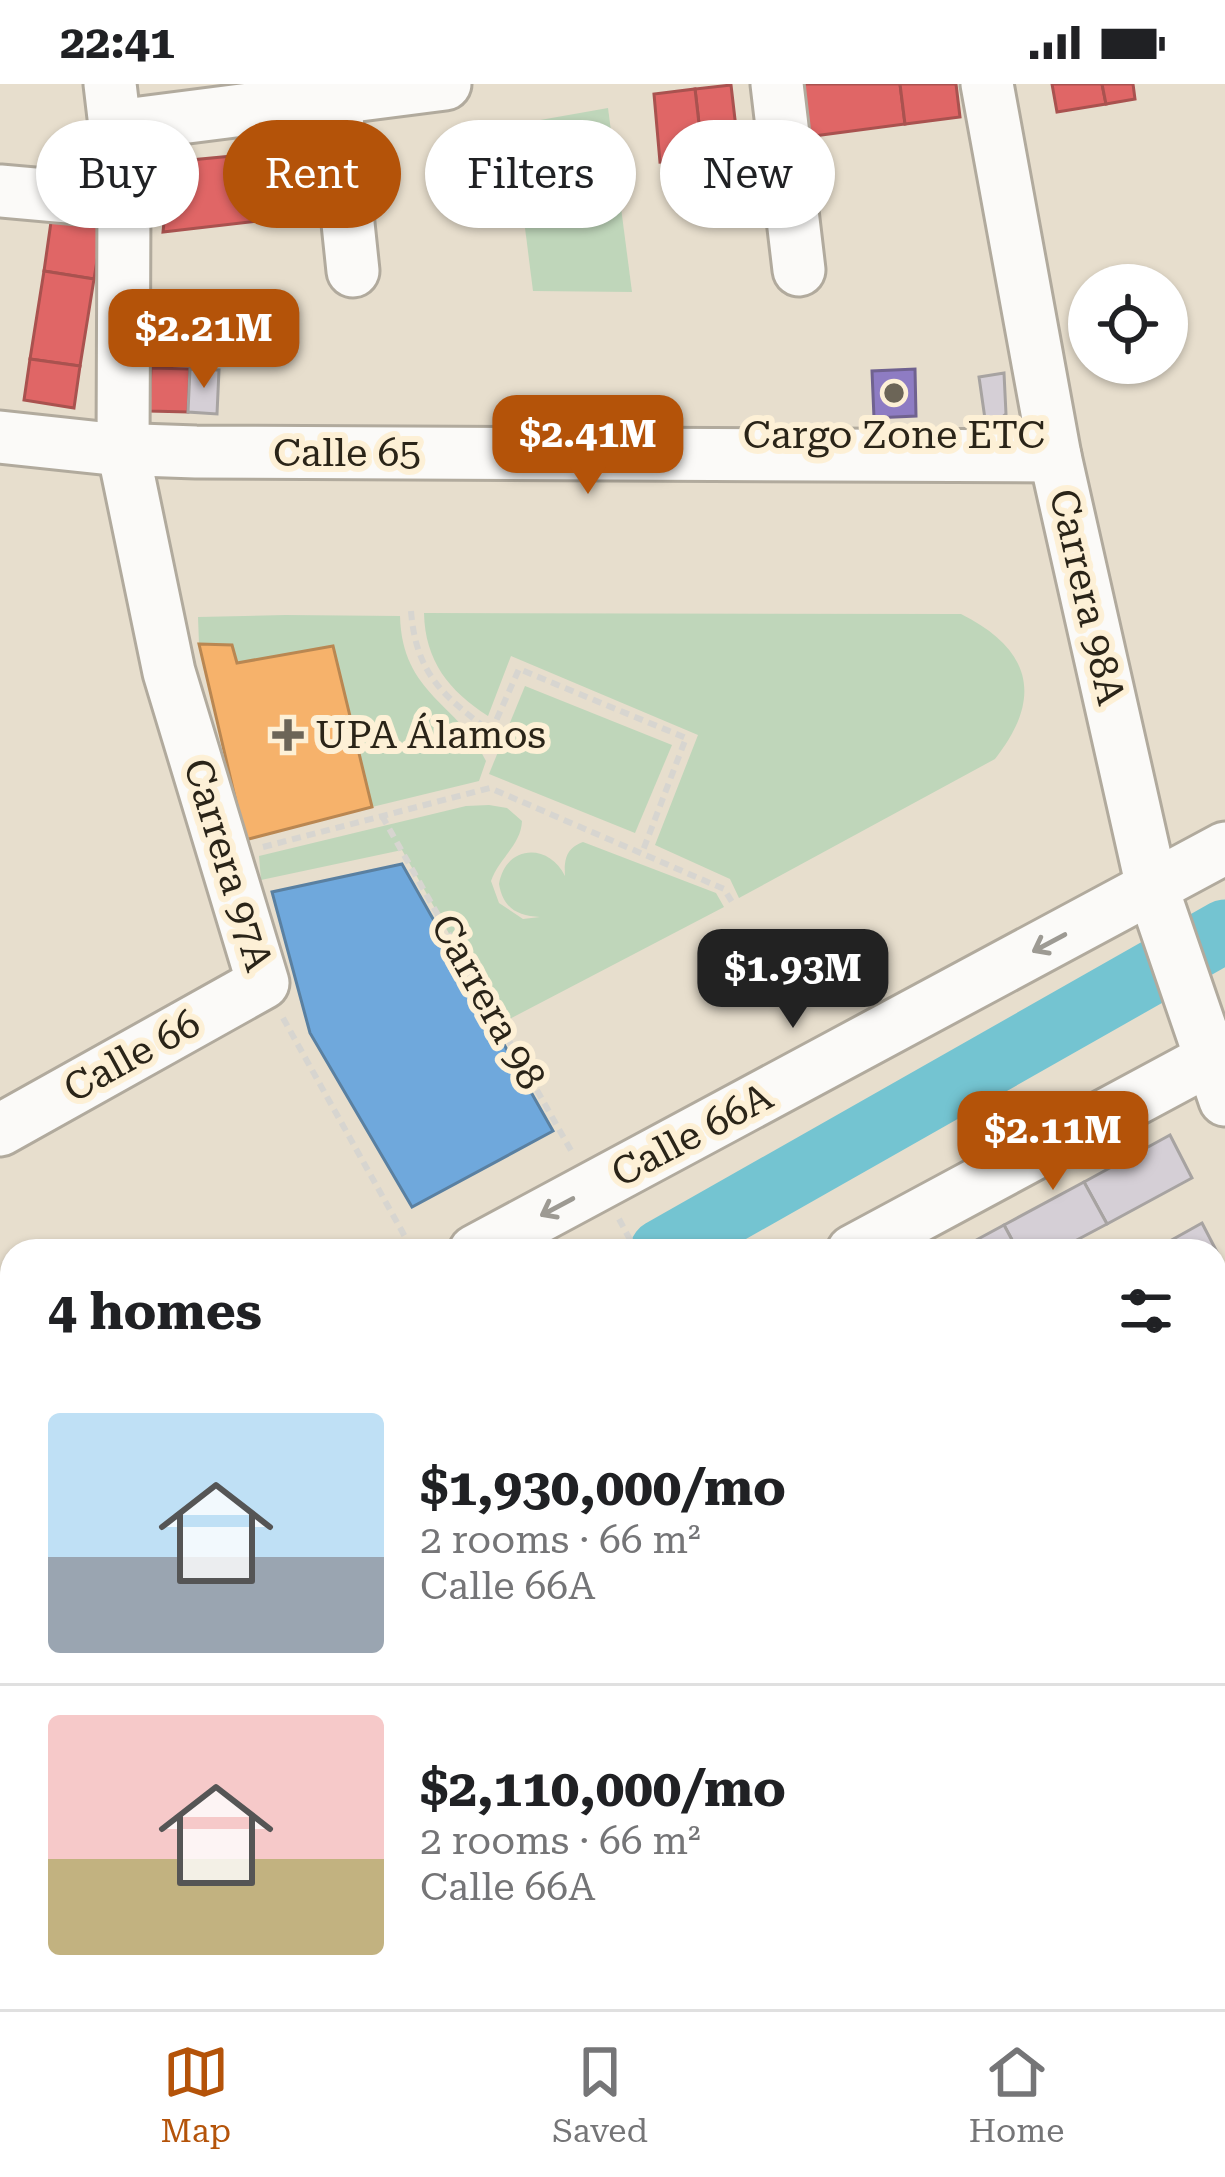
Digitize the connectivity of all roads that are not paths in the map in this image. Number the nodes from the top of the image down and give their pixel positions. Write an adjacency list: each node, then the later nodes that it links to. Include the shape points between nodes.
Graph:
1 (446, 84): 4 (street)
2 (777, 84): 9 (street)
3 (987, 84): 13 (street, Carrera 98A)
4 (335, 99): 5 (street); 10 (street)
5 (114, 105)
6 (0, 191): 7 (street)
7 (36, 194)
8 (124, 228): 12 (street, Carrera 97A)
9 (800, 270)
10 (353, 271)
11 (0, 437): 12 (street, Calle 65)
12 (122, 450): 13 (street, Calle 65); 16 (street, Carrera 97A, via 169,672)
13 (1055, 456): 15 (street, Carrera 98A)
14 (1225, 848): 15 (street, Calle 66A)
15 (1152, 887): 17 (street, Carrera 98A); 19 (street, Calle 66A, one-way to 19, via 608,1207)
16 (263, 983): 18 (street, Calle 66)
17 (1216, 1062): 20 (street)
18 (0, 1130)
19 (512, 1239)
20 (876, 1239)

